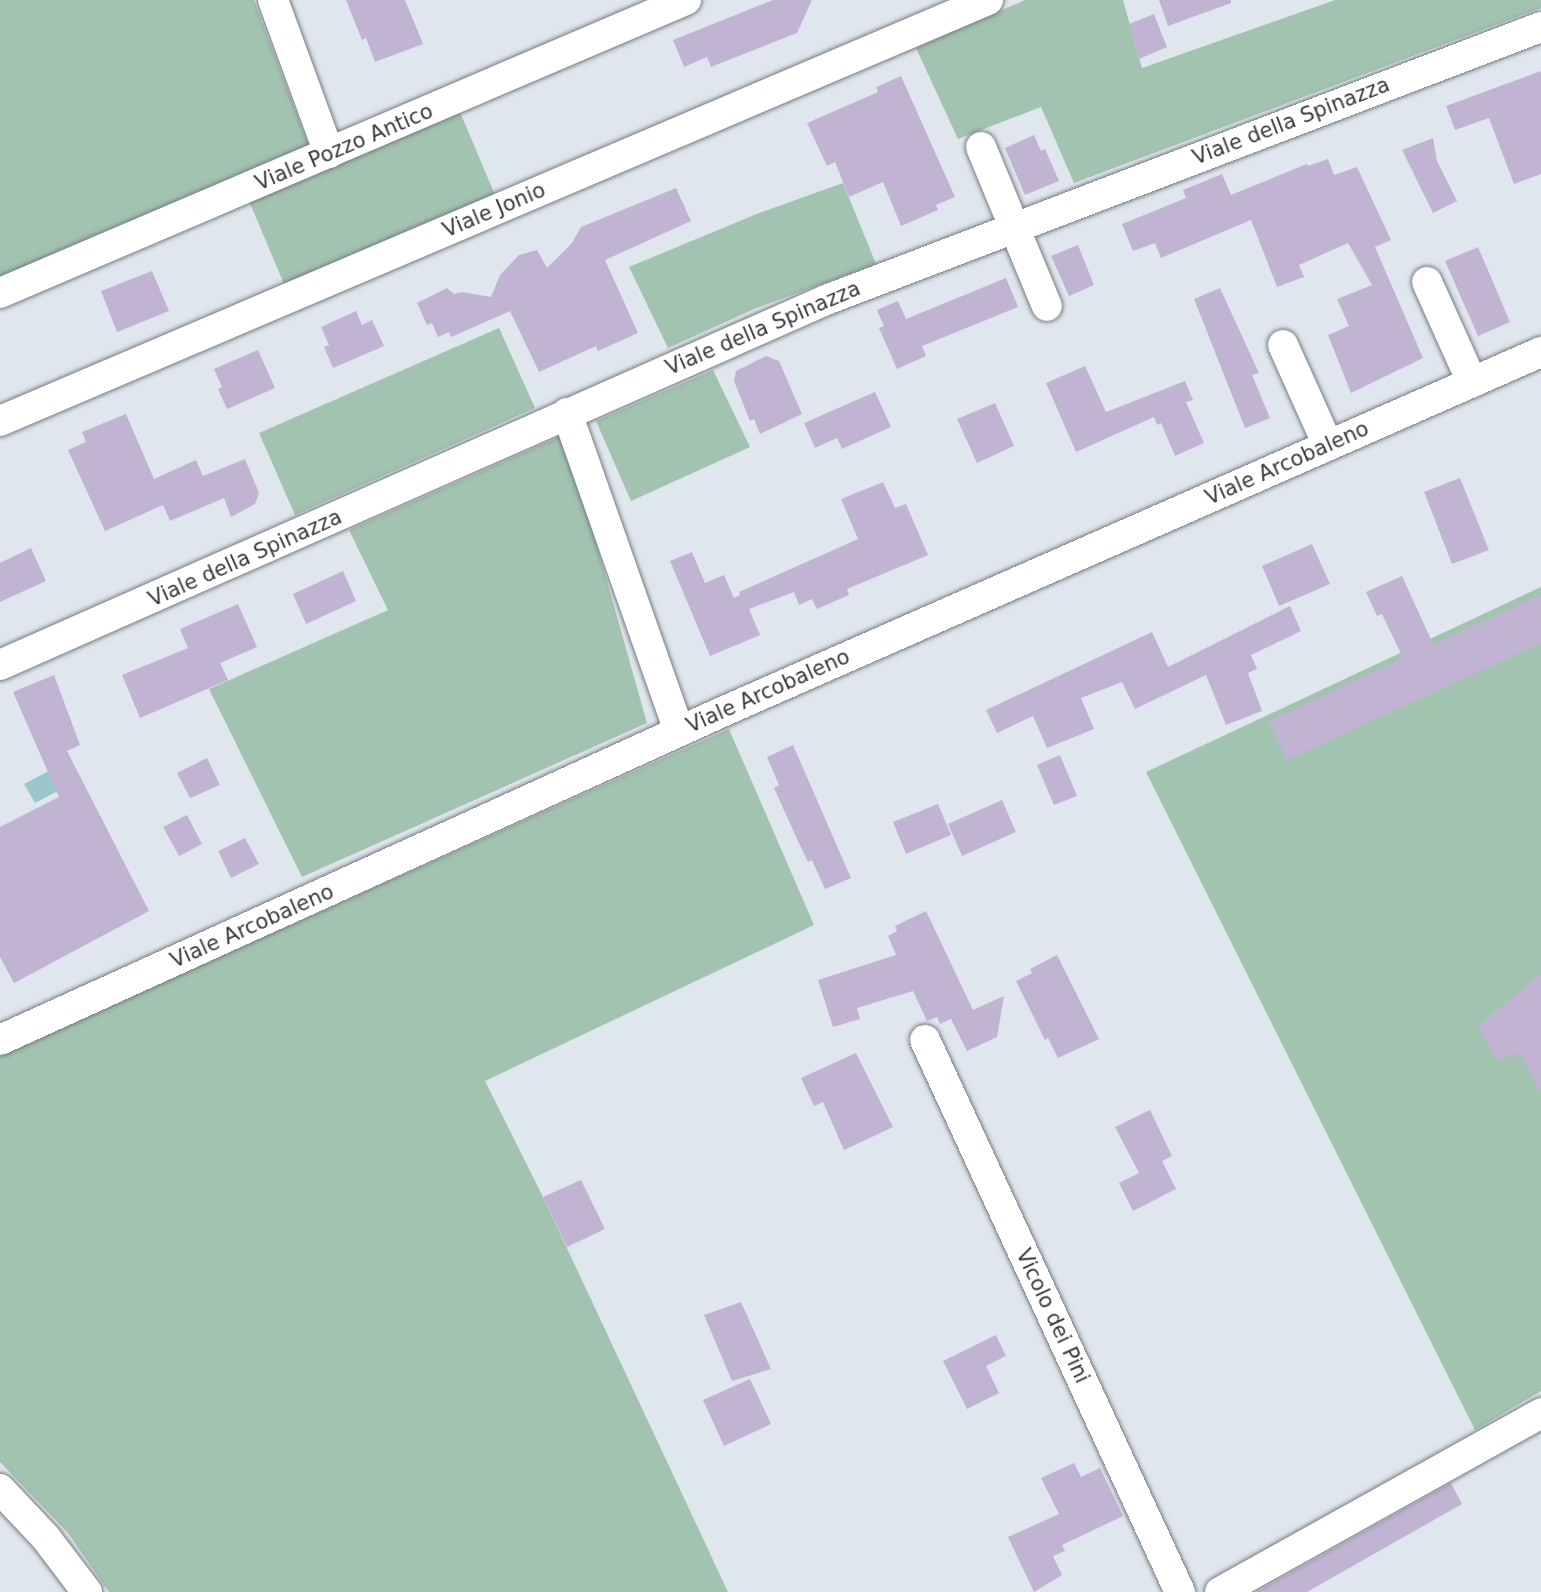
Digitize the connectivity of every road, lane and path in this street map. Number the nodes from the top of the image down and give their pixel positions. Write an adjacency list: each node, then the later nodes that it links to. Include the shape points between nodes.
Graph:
1 (273, 0): 6 (street)
2 (686, 0): 6 (street, Viale Pozzo Antico)
3 (988, 0): 15 (street, Viale Jonio)
4 (1541, 27): 7 (street, Viale della Spinazza)
5 (981, 147): 7 (street)
6 (329, 153): 9 (street, Viale Pozzo Antico)
7 (1014, 227): 10 (street); 14 (street, Viale della Spinazza, via 826,300)
8 (1427, 282): 13 (street)
9 (0, 293)
10 (1047, 306)
11 (1283, 345): 16 (street)
12 (1541, 352): 13 (street, Viale Arcobaleno)
13 (1472, 382): 16 (street, Viale Arcobaleno)
14 (568, 413): 17 (street, Viale della Spinazza); 18 (street)
15 (0, 421)
16 (1328, 445): 18 (street, Viale Arcobaleno)
17 (0, 665)
18 (678, 731): 19 (street, Viale Arcobaleno)
19 (0, 1040)
20 (925, 1040): 24 (street, Vicolo dei Pini)
21 (1541, 1413): 25 (street)
22 (0, 1489): 23 (street, via 46,1538)
23 (81, 1590)
24 (1180, 1592)
25 (1220, 1592)

